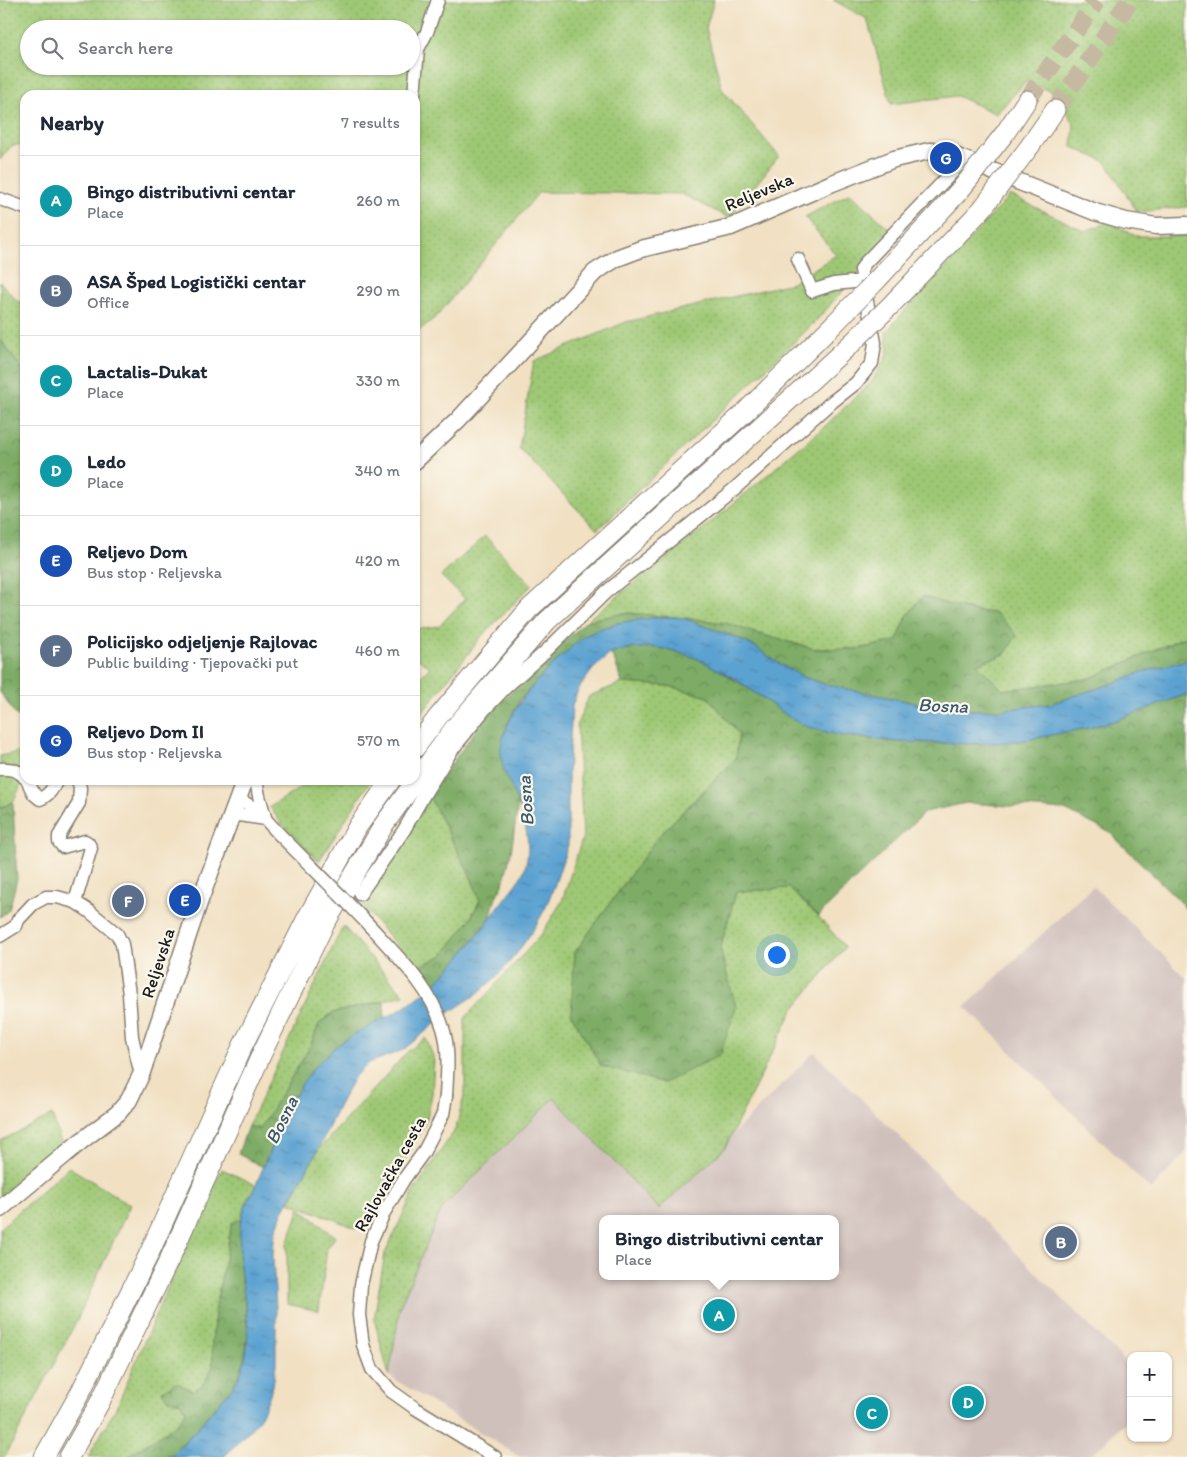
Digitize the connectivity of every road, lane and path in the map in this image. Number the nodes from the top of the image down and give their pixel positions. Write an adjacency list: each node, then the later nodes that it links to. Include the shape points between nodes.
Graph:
1 (438, 0): 2 (street)
2 (420, 45)
3 (416, 75): 4 (street)
4 (414, 90)
5 (1028, 100): 14 (highway, bridge, via 961,189 874,283 742,415 530,609)
6 (1055, 110): 17 (highway, bridge, via 982,209 891,305 547,621 455,727)
7 (964, 160): 10 (main road, Reljevska, via 1126,222 1156,226); 12 (street, via 866,263 862,270); 13 (main road, Reljevska, via 942,151 929,150 894,158 732,227 617,258 596,272)
8 (0, 199): 9 (street)
9 (20, 206)
10 (1187, 225)
11 (798, 259): 12 (street, via 812,291 834,284)
12 (864, 281): 27 (street, via 875,343 872,363 856,383 733,490 606,592 506,686 452,750 404,830)
13 (420, 456)
14 (420, 741)
15 (0, 769): 16 (street)
16 (20, 772)
17 (420, 775)
18 (29, 785): 19 (street, via 40,799 46,797)
19 (55, 785)
20 (79, 785): 28 (street, via 79,803 59,836 63,847 85,841 91,848)
21 (242, 785): 25 (main road, Reljevska)
22 (257, 785): 26 (street)
23 (387, 785): 32 (highway, via 358,826 298,935 241,1049 148,1256 80,1393)
24 (413, 785): 33 (highway, bridge, via 384,824 324,925 262,1053 171,1256 100,1402)
25 (235, 806): 26 (street); 30 (main road, Reljevska)
26 (266, 819): 34 (street, Rajlovačka cesta, bridge, via 413,974 443,1027 448,1059 443,1114 423,1153 385,1211 371,1241 361,1285 359,1315 363,1346 372,1369 391,1391)
27 (360, 894)
28 (75, 902): 29 (street, via 46,897 33,904 16,926); 30 (street, via 107,924 122,944 132,1037)
29 (0, 936)
30 (141, 1075): 31 (main road, Reljevska, via 129,1100 118,1113)
31 (0, 1209)
32 (44, 1457)
33 (69, 1457)
34 (495, 1457)

